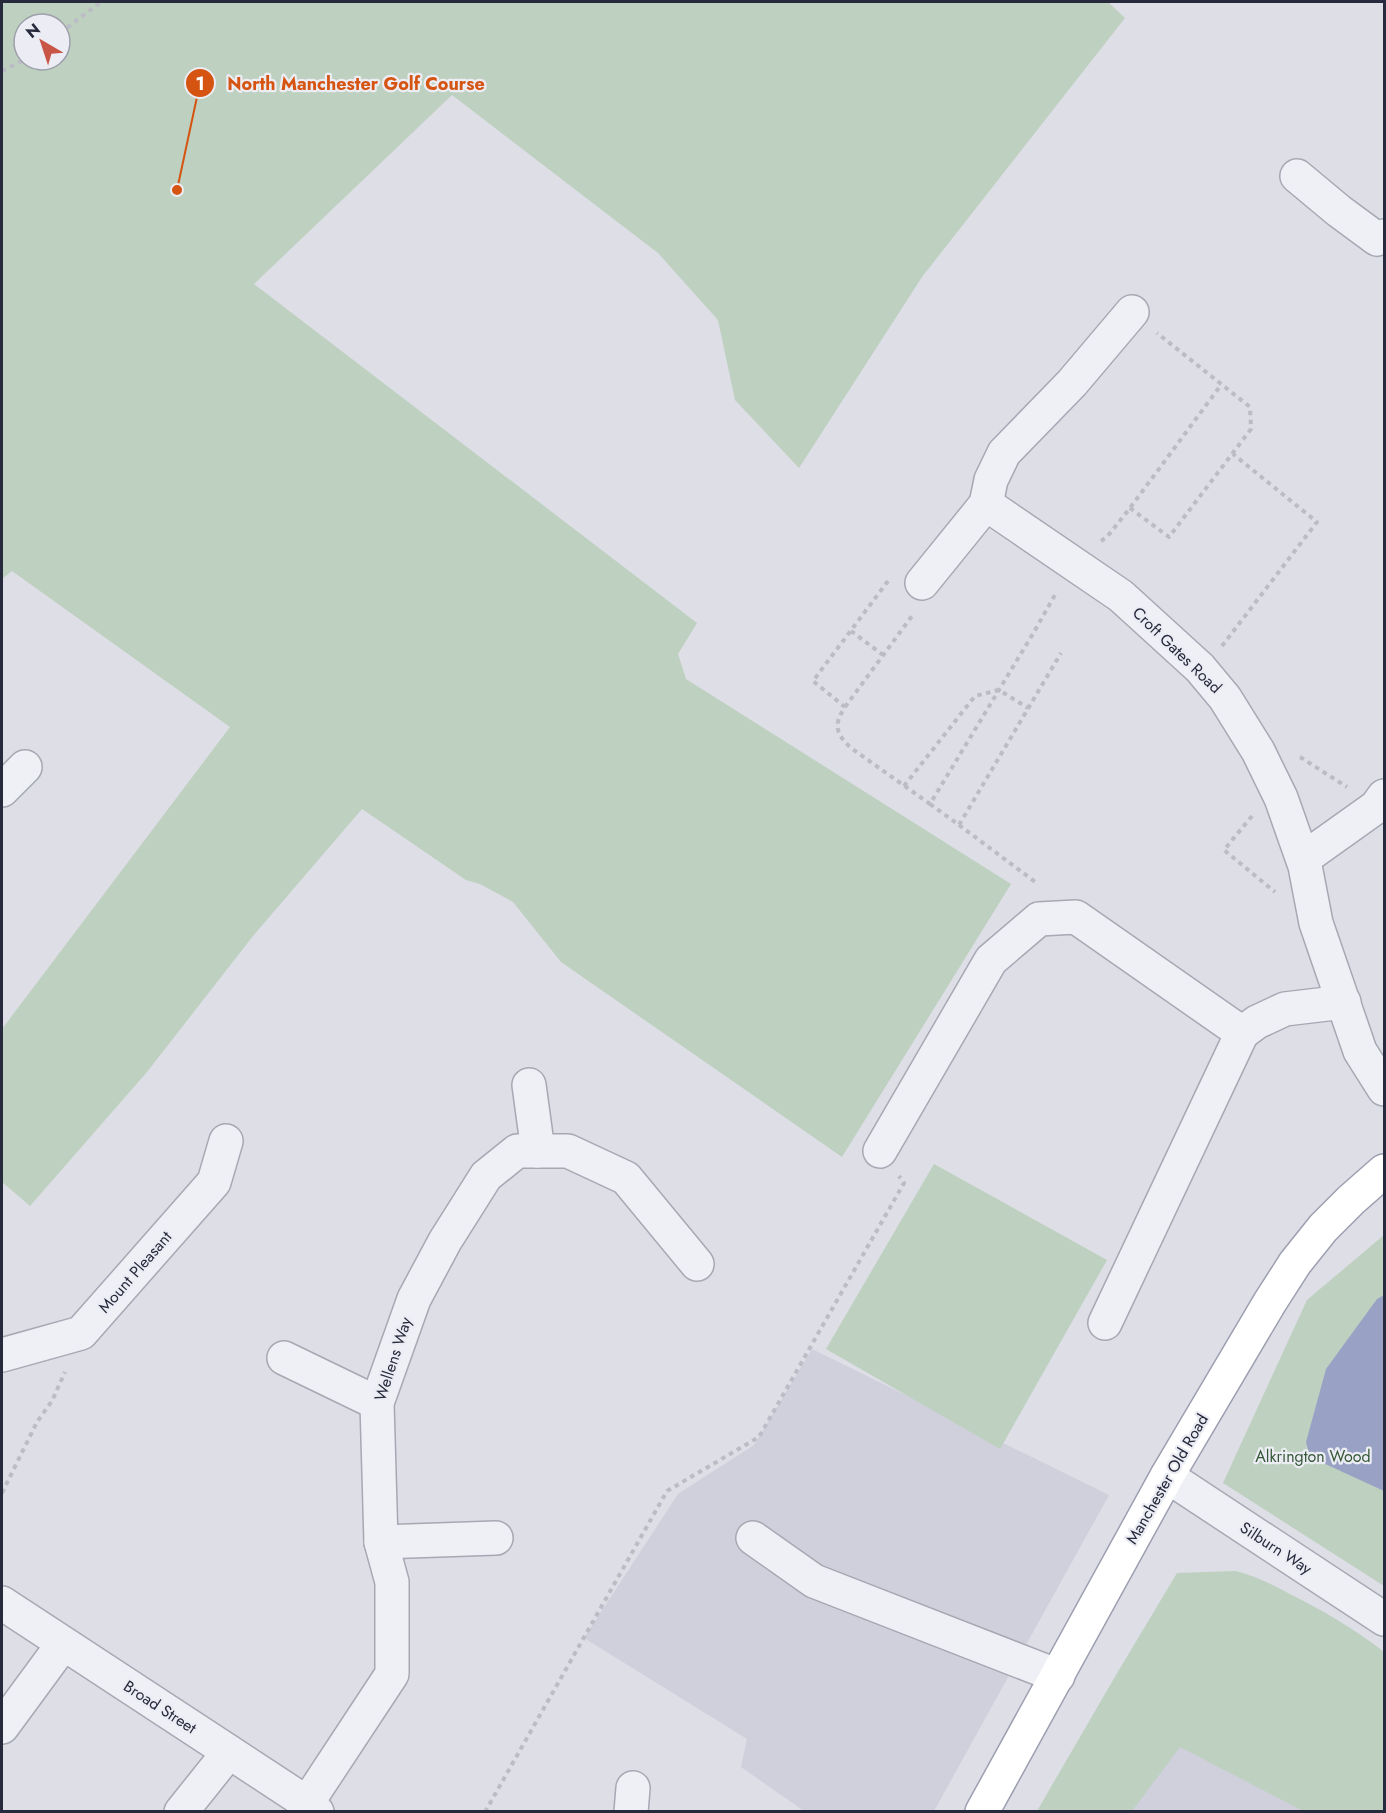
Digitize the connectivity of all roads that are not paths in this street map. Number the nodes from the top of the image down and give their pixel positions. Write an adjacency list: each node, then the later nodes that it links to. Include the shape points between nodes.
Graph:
1 (1297, 176): 2 (street, via 1377,239)
2 (1384, 236)
3 (1132, 312): 4 (street, via 1072,383 1003,454)
4 (986, 504): 5 (street); 7 (street, Croft Gates Road, via 1083,553 1121,596 1200,668 1226,698 1258,751 1281,798)
5 (922, 583)
6 (1384, 796): 7 (street, via 1376,807)
7 (1303, 859): 8 (street, Croft Gates Road, via 1317,923)
8 (1344, 1002): 9 (street, via 1285,1009); 11 (street, Croft Gates Road, via 1360,1052)
9 (1242, 1033): 14 (street, via 1076,917 1039,919 991,960); 17 (street)
10 (528, 1085): 13 (street)
11 (1384, 1089)
12 (226, 1141): 18 (street, Mount Pleasant, via 214,1182 81,1333)
13 (538, 1151): 16 (street, Wellens Way, via 568,1151 627,1178); 20 (street, Wellens Way, via 517,1151 486,1176 414,1299)
14 (880, 1151)
15 (1384, 1171): 21 (main road, Manchester Old Road, via 1323,1228 1295,1263)
16 (697, 1264)
17 (1105, 1323)
18 (2, 1355)
19 (284, 1358): 20 (street)
20 (377, 1403): 24 (street, Wellens Way)
21 (1167, 1476): 26 (street, Silburn Way); 28 (main road, Manchester Old Road)
22 (496, 1538): 24 (street)
23 (753, 1538): 28 (street, via 814,1581)
24 (381, 1542): 31 (street, Wellens Way, via 392,1582 392,1674)
25 (2, 1604): 27 (street, Broad Street)
26 (1384, 1619)
27 (63, 1644): 29 (street); 30 (street, Broad Street)
28 (1058, 1676): 33 (main road, Manchester Old Road)
29 (2, 1727)
30 (229, 1752): 31 (street, Broad Street); 32 (street)
31 (312, 1807)
32 (181, 1812)
33 (982, 1812)

